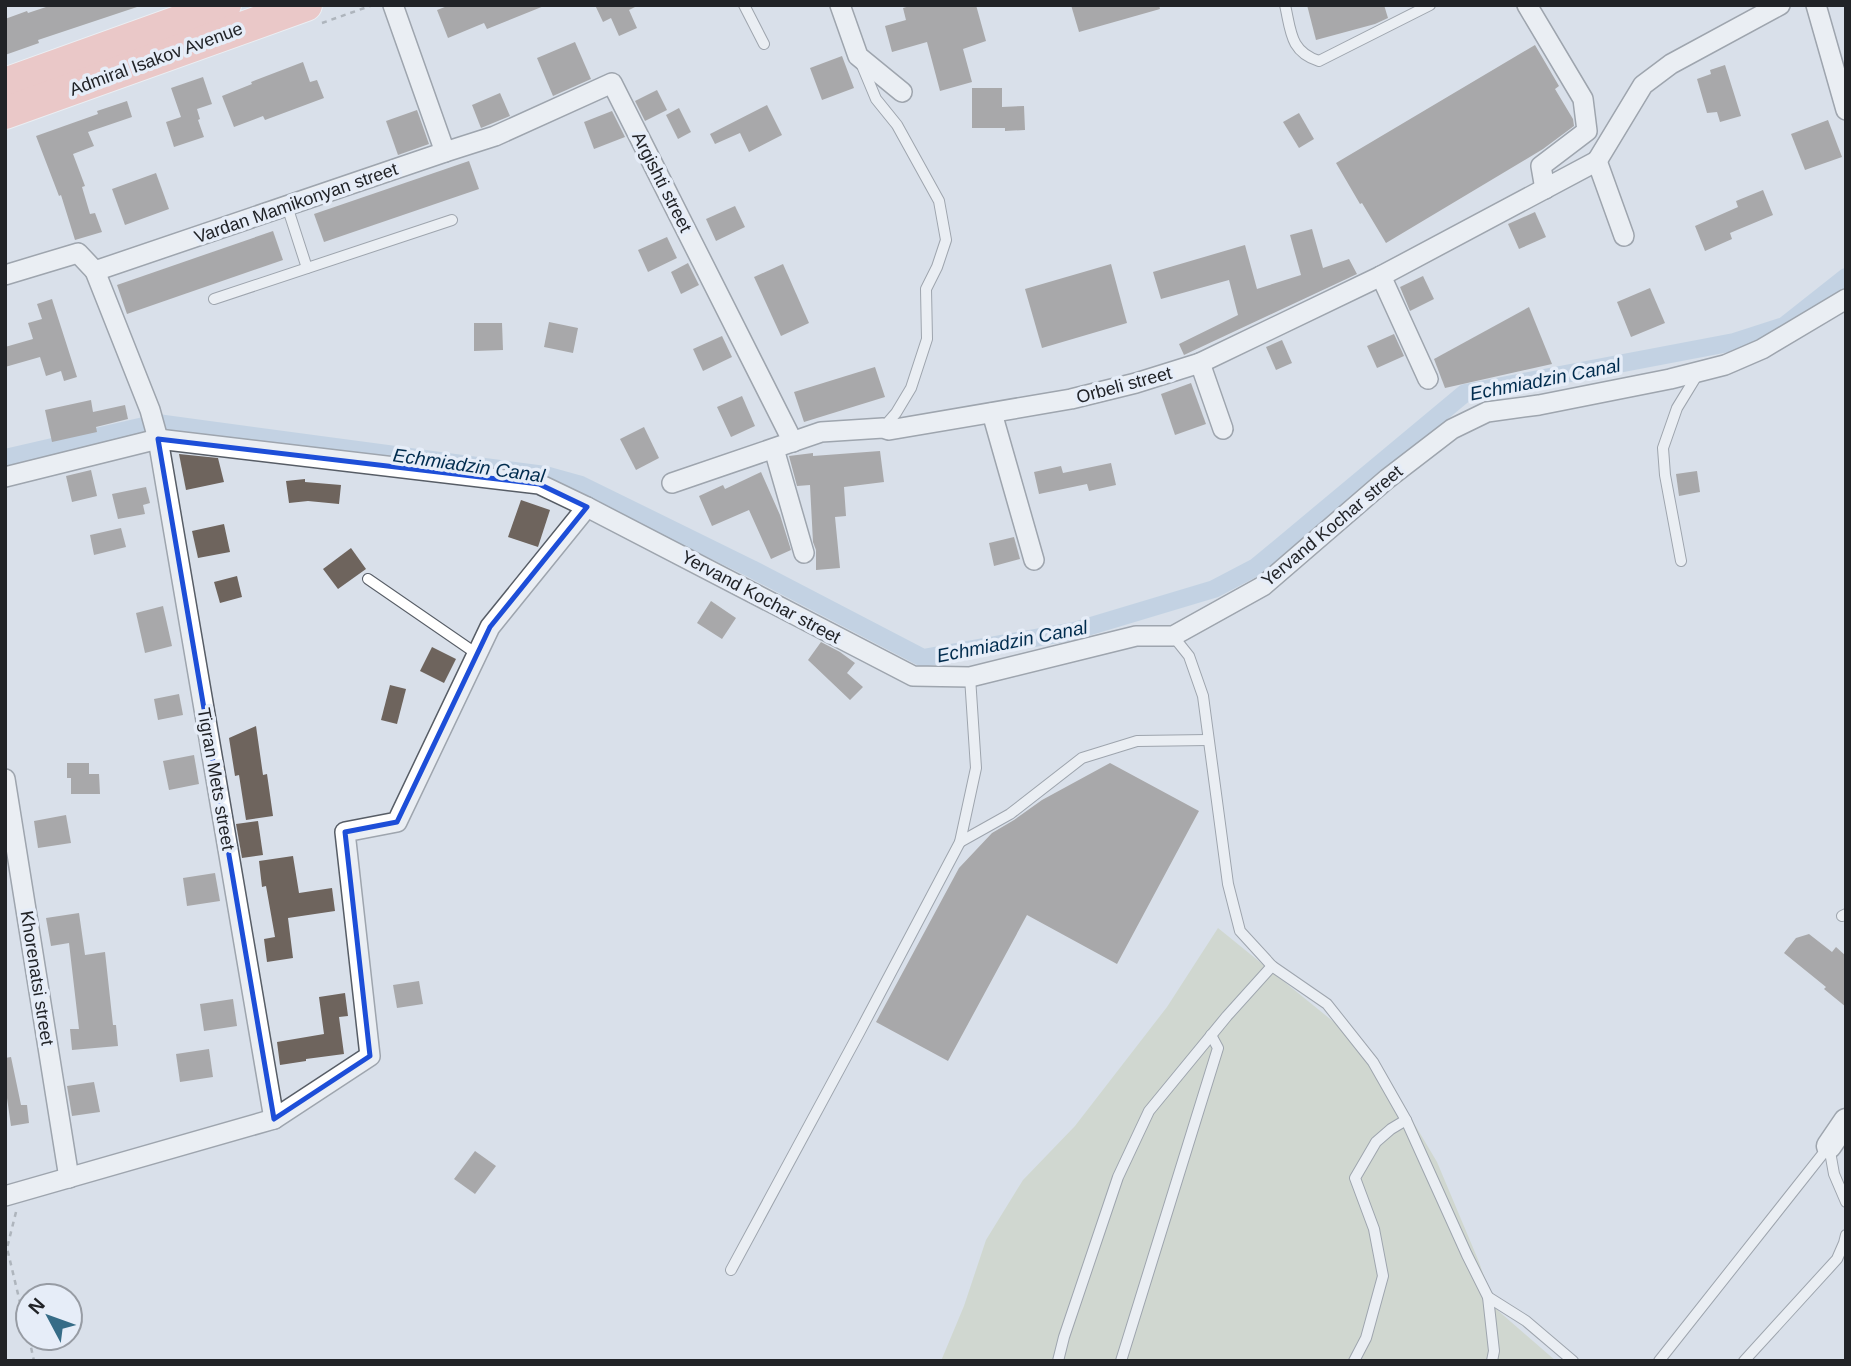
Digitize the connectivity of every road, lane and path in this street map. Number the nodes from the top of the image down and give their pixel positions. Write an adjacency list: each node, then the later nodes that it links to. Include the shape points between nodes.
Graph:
1 (225, 5): 13 (highway, Admiral Isakov Avenue)
2 (306, 5): 16 (highway, Admiral Isakov Avenue)
3 (393, 5): 17 (street)
4 (744, 5): 11 (lane)
5 (840, 5): 12 (street)
6 (1285, 5): 7 (lane, via 1293,39 1305,57 1318,61)
7 (1430, 5)
8 (1527, 5): 19 (street, via 1583,99 1587,131 1541,166)
9 (1780, 5): 18 (street, via 1671,64 1643,85)
10 (1816, 5): 15 (street)
11 (764, 44)
12 (858, 56): 14 (street); 33 (lane, via 876,99 897,125 939,201 946,240 926,289 927,339 911,388)
13 (5, 84)
14 (902, 92)
15 (1846, 110)
16 (5, 113)
17 (445, 152): 20 (street, Vardan Mamikonyan street); 36 (street, Argishti street, via 495,136 612,83)
18 (1597, 161): 19 (street, Orbeli street); 22 (street)
19 (1545, 189): 26 (street, Orbeli street)
20 (287, 206): 23 (lane); 24 (street, Vardan Mamikonyan street)
21 (452, 220): 23 (lane)
22 (1624, 236)
23 (307, 268): 27 (lane)
24 (94, 271): 25 (street, via 78,253); 35 (street, Tigran Mets street)
25 (5, 275)
26 (1381, 276): 29 (street, Orbeli street); 31 (street)
27 (214, 299)
28 (1846, 299): 30 (street, Yervand Kochar street, via 1762,349)
29 (1199, 363): 32 (street, Orbeli street, via 1071,399); 34 (street)
30 (1699, 372): 43 (lane, via 1677,408 1663,448); 45 (street, Yervand Kochar street, via 1486,412 1452,429 1263,586)
31 (1428, 379)
32 (992, 413): 33 (street, Orbeli street); 42 (street)
33 (883, 428): 36 (street, Orbeli street, via 821,432)
34 (1223, 429)
35 (158, 439): 38 (street, Yervand Kochar street); 40 (street, Yervand Kochar street, via 538,484); 53 (street, Tigran Mets street)
36 (793, 442): 37 (street, Orbeli street)
37 (774, 449): 39 (street, Orbeli street); 41 (street)
38 (5, 477)
39 (671, 483)
40 (587, 507): 46 (street, via 490,627); 47 (street, Yervand Kochar street, via 913,676)
41 (804, 553)
42 (1034, 560)
43 (1681, 562)
44 (368, 579): 46 (lane)
45 (1172, 636): 47 (street, Yervand Kochar street, via 1136,636); 48 (lane, via 1189,656 1203,696)
46 (477, 654): 53 (street, via 397,822 345,832 370,1056)
47 (970, 677): 50 (lane, via 976,768)
48 (1208, 740): 50 (lane, via 1137,741 1082,758 1010,814); 51 (lane, via 1228,884 1240,932)
49 (5, 779): 57 (street, Khorenatsi street)
50 (960, 842): 62 (lane)
51 (1272, 966): 52 (lane); 54 (lane, via 1327,1004 1373,1062)
52 (1211, 1035): 65 (lane, via 1149,1111 1118,1177); 66 (lane, via 1218,1048)
53 (274, 1119): 57 (street)
54 (1406, 1120): 64 (lane); 67 (lane, via 1376,1142 1355,1178 1374,1229 1383,1276 1366,1338)
55 (1846, 1121): 56 (street)
56 (1829, 1146): 60 (lane); 70 (lane)
57 (69, 1178): 58 (street)
58 (40, 1186): 59 (street); 63 (path, via 15,1213 7,1248)
59 (5, 1196)
60 (1846, 1202)
61 (1846, 1235): 71 (lane, via 1837,1259)
62 (731, 1269)
63 (15, 1282)
64 (1488, 1297): 68 (lane); 69 (lane, via 1526,1321)
65 (1058, 1361)
66 (1121, 1361)
67 (1354, 1361)
68 (1492, 1361)
69 (1573, 1361)
70 (1659, 1361)
71 (1744, 1361)

